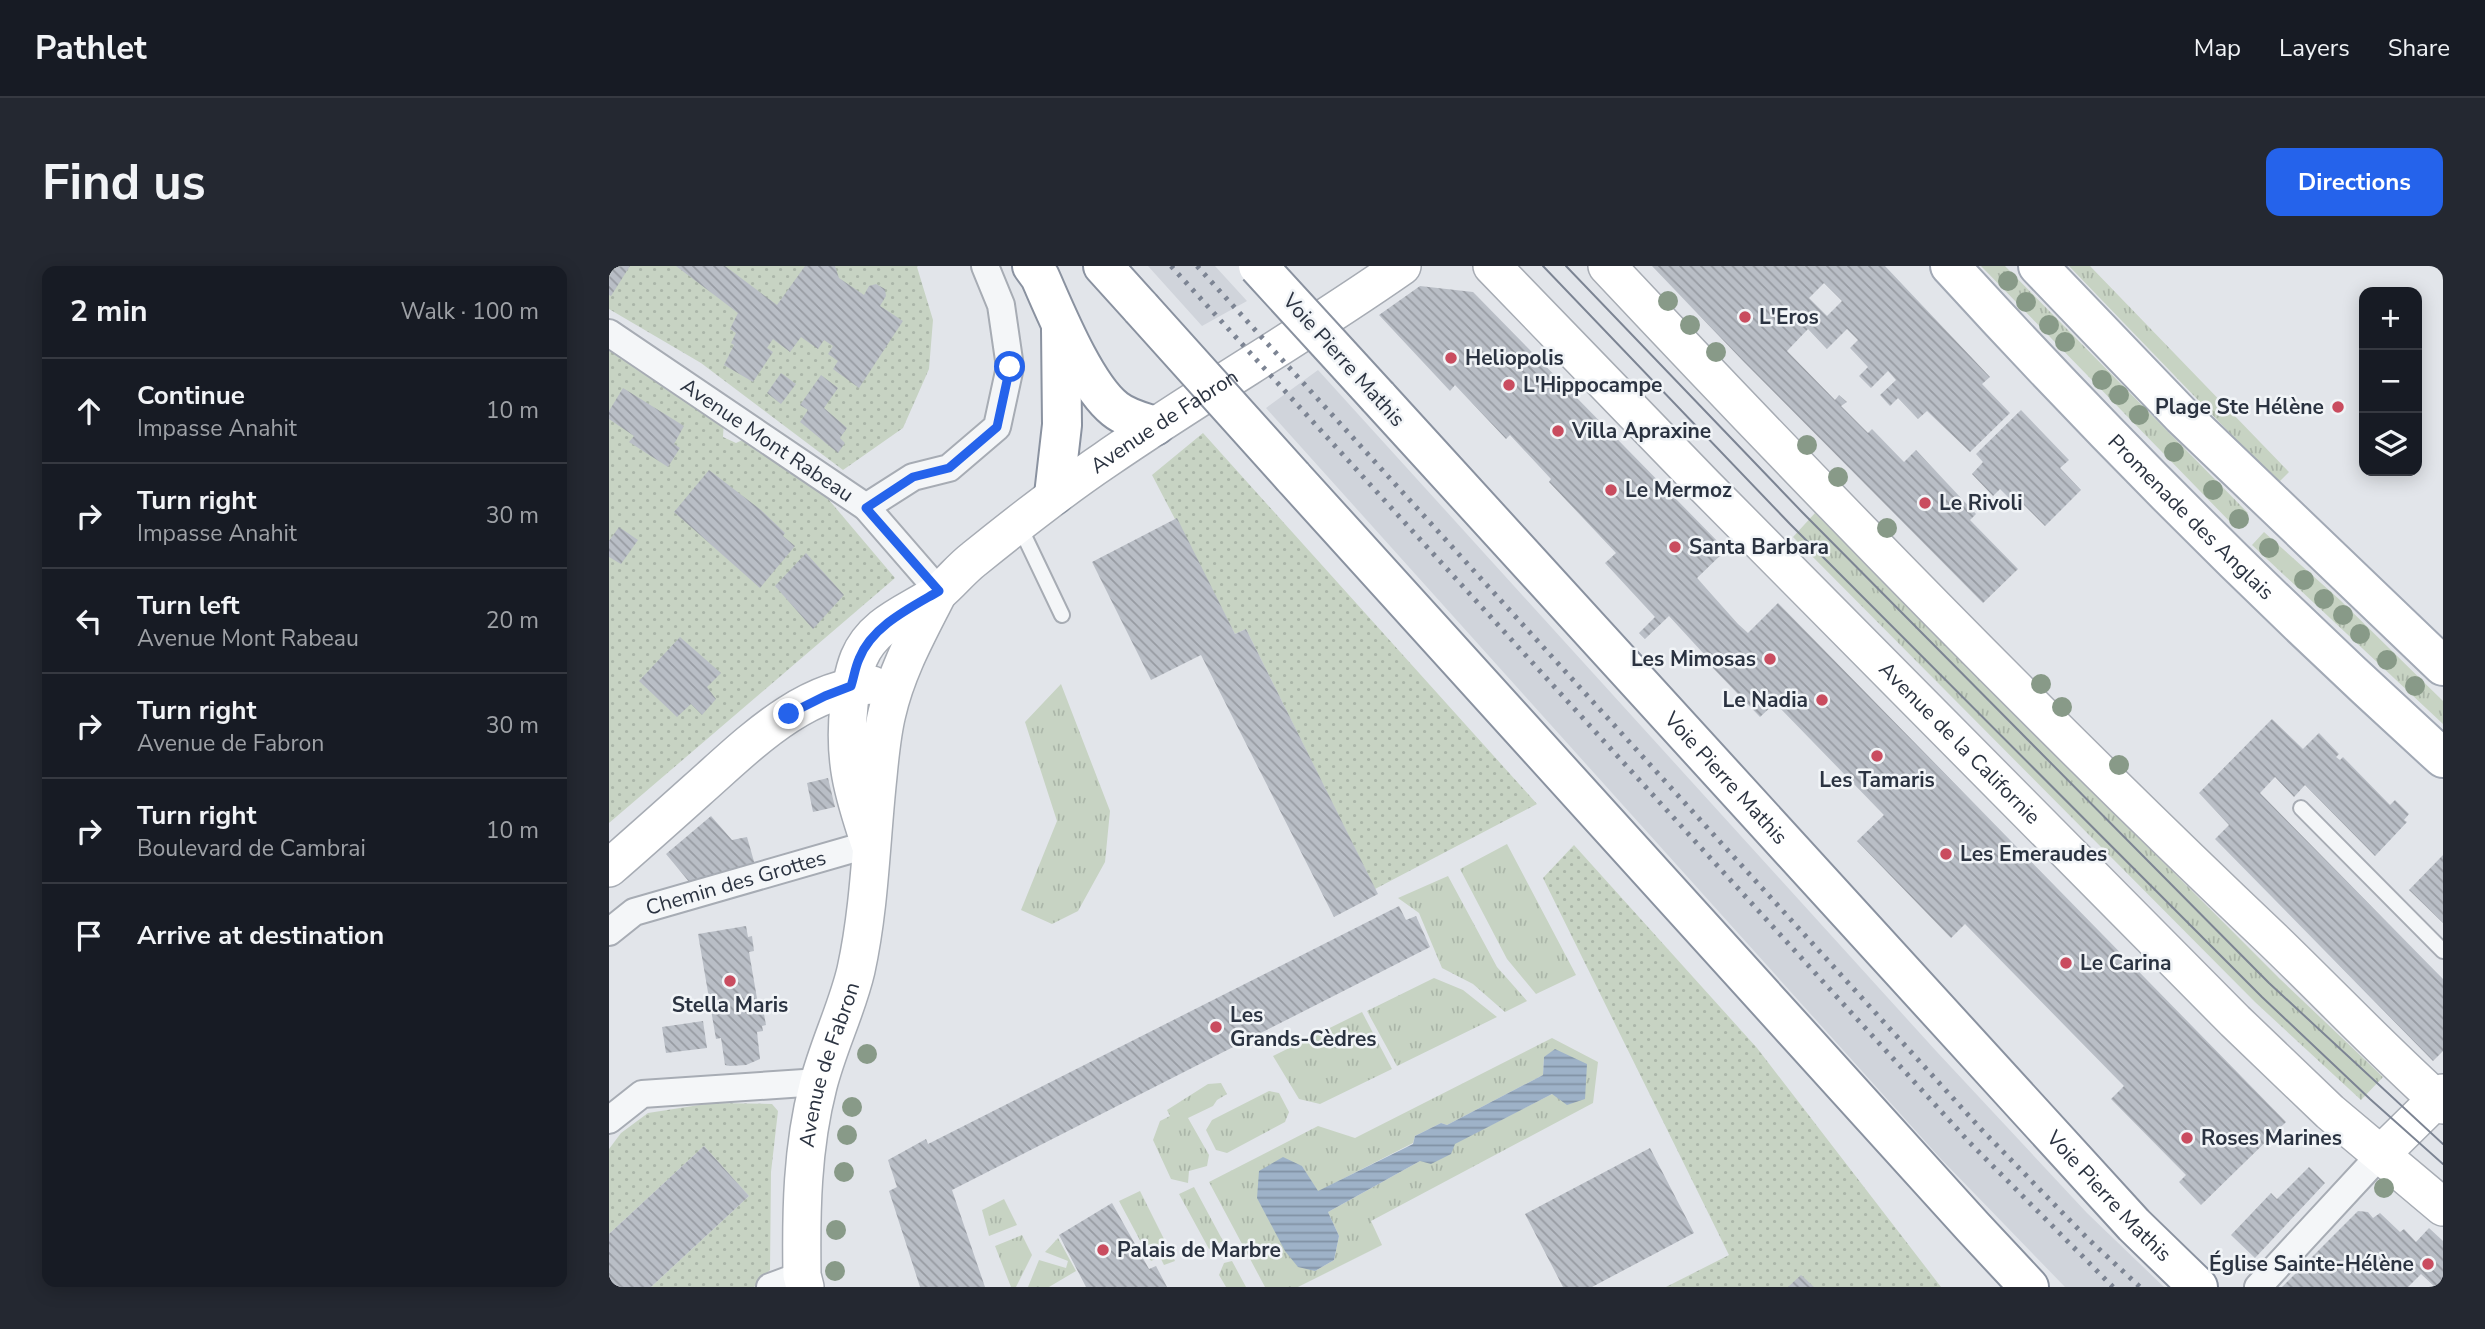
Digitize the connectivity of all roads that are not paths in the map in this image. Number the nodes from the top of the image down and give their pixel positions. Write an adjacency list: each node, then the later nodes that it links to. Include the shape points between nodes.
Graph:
1 (985, 266): 14 (street, via 1002,305 1010,367 997,427 949,468 913,477)
2 (1032, 266): 10 (main road)
3 (1103, 266): 33 (main road, bridge)
4 (1258, 266): 34 (main road, Voie Pierre Mathis, bridge, via 2134,1225)
5 (1402, 266): 12 (main road, Avenue de Fabron)
6 (1492, 266): 30 (main road, Avenue de la Californie, via 2235,1021)
7 (1607, 266): 28 (main road, via 2162,835 2400,1066)
8 (1951, 266): 21 (main road, Promenade des Anglais, via 2222,551)
9 (2038, 266): 18 (main road, via 2182,416)
10 (1061, 323): 12 (main road, via 1105,399 1130,418); 13 (main road, via 1062,425)
11 (609, 333): 14 (street, Avenue Mont Rabeau)
12 (1155, 426): 13 (main road, Avenue de Fabron)
13 (1054, 495): 15 (main road, Avenue de Fabron)
14 (866, 508): 16 (street, Avenue Mont Rabeau)
15 (1019, 523): 16 (main road, Avenue de Fabron); 17 (lane)
16 (939, 591): 19 (main road, Avenue de Fabron); 20 (main road, Avenue de Fabron, via 876,634 859,657)
17 (1062, 615)
18 (2443, 666)
19 (894, 685): 20 (main road); 23 (main road, Avenue de Fabron)
20 (851, 686): 23 (main road, Avenue de Fabron, via 846,746 854,796); 24 (main road, via 789,714)
21 (2443, 758)
22 (2301, 808): 26 (lane)
23 (870, 844): 25 (street, Chemin des Grottes, via 634,912); 27 (main road, Avenue de Fabron, via 866,913 855,973)
24 (609, 868)
25 (609, 932)
26 (2443, 951)
27 (818, 1082): 29 (street, via 642,1094); 32 (main road, Avenue de Fabron, via 808,1126)
28 (2441, 1099): 30 (main road)
29 (609, 1120)
30 (2381, 1154): 31 (main road, Avenue de la Californie); 35 (street)
31 (2443, 1207)
32 (792, 1283)
33 (2029, 1287)
34 (2197, 1287)
35 (2258, 1287)

